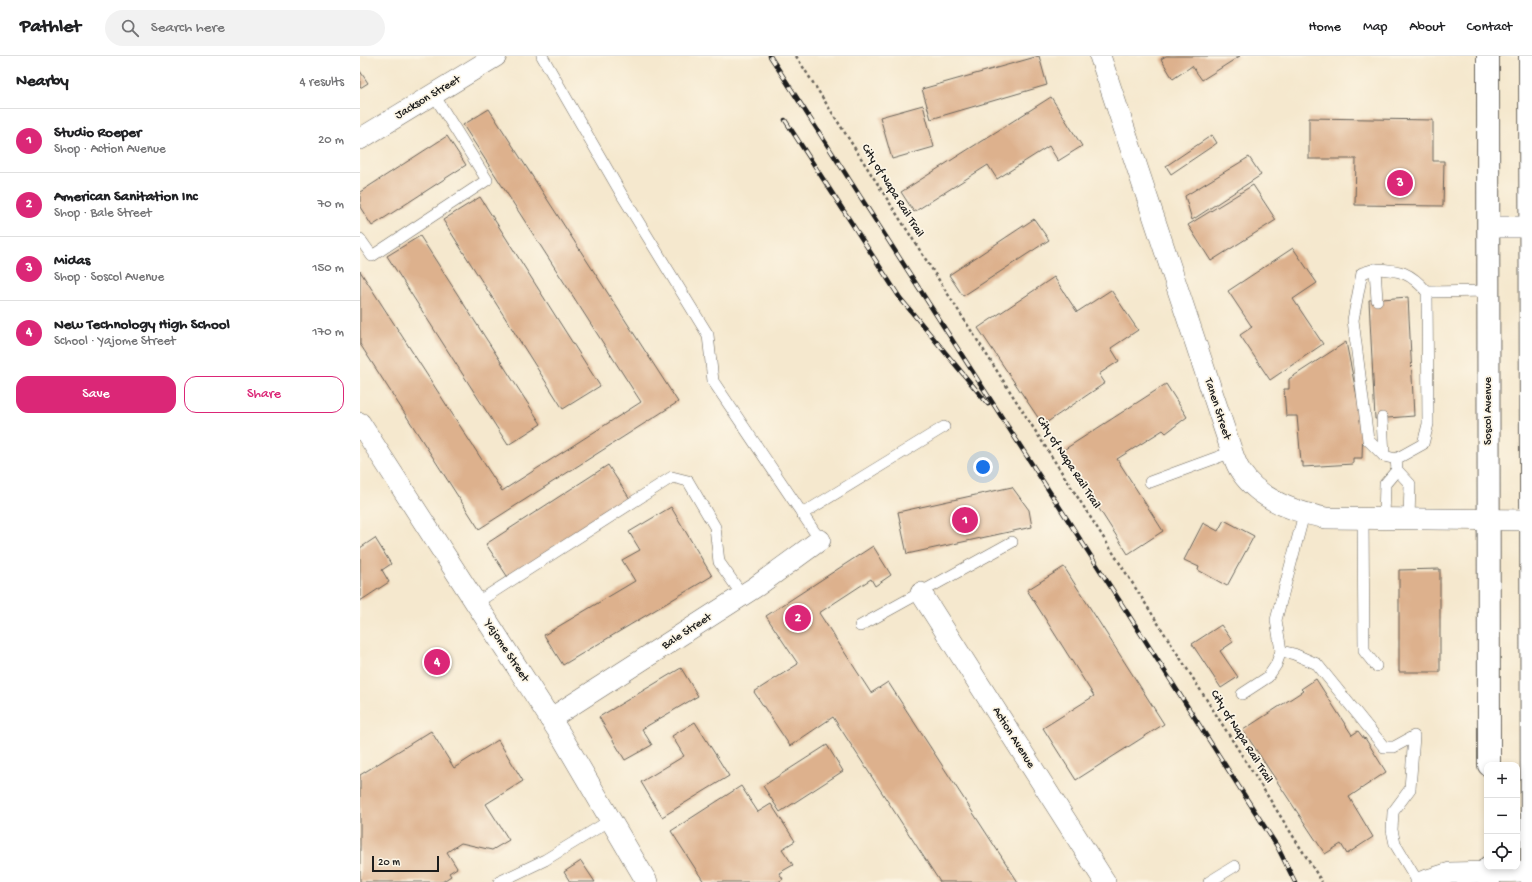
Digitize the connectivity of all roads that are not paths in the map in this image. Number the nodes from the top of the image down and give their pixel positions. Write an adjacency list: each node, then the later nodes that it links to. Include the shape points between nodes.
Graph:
1 (542, 56): 22 (lane, via 622,195 708,335 713,381)
2 (1100, 56): 18 (street, Tanen Street)
3 (1488, 56): 8 (main road, Soscol Avenue)
4 (1530, 56): 9 (main road)
5 (487, 58): 6 (street, Jackson Street)
6 (434, 94): 7 (street, Jackson Street); 10 (lane, via 487,180 372,256)
7 (360, 140)
8 (1489, 227): 9 (street); 12 (main road, Soscol Avenue)
9 (1531, 227): 28 (main road)
10 (360, 239)
11 (1375, 269): 13 (lane, via 1396,270 1416,278); 14 (lane); 19 (lane, via 1362,274 1353,320 1368,440)
12 (1489, 291): 13 (lane); 27 (main road, Soscol Avenue)
13 (1427, 292): 20 (lane, via 1428,424 1423,444)
14 (1377, 300)
15 (1382, 418): 19 (lane)
16 (360, 423): 33 (street, Yajome Street)
17 (944, 427): 22 (lane)
18 (1232, 452): 21 (lane); 23 (street, Tanen Street, via 1240,471 1254,486 1277,502)
19 (1384, 456): 20 (lane)
20 (1396, 465): 25 (lane, via 1385,484); 26 (lane, via 1410,484)
21 (1150, 482)
22 (802, 514): 29 (lane)
23 (1304, 514): 24 (street, Tanen Street, via 1326,518); 35 (lane, via 1276,620)
24 (1363, 518): 25 (street, Tanen Street); 36 (lane, via 1364,651)
25 (1384, 518): 26 (street, Tanen Street)
26 (1409, 519): 27 (street, Tanen Street)
27 (1489, 520): 28 (street, Tanen Street); 39 (main road, Soscol Avenue)
28 (1532, 520): 42 (main road)
29 (820, 540): 32 (street, Bale Street)
30 (1012, 542): 31 (lane)
31 (921, 593): 34 (lane); 46 (street, Action Avenue)
32 (743, 596): 33 (lane, via 719,562 715,527 688,481 672,476); 38 (street, Bale Street)
33 (476, 603): 38 (street, Yajome Street)
34 (860, 626)
35 (1281, 651): 37 (lane, via 1268,677); 48 (lane, via 1317,664 1384,747 1394,748 1414,736 1410,789 1392,812 1392,830 1395,844)
36 (1376, 666)
37 (1242, 694)
38 (550, 719): 40 (street, Yajome Street)
39 (1489, 762)
40 (610, 821): 44 (lane, via 545,860); 45 (street, Yajome Street)
41 (1235, 866): 47 (lane)
42 (1532, 871): 43 (street); 49 (main road)
43 (1489, 874): 48 (street, via 1450,873)
44 (499, 882)
45 (647, 882)
46 (1105, 882)
47 (1209, 882)
48 (1420, 882)
49 (1532, 882)

